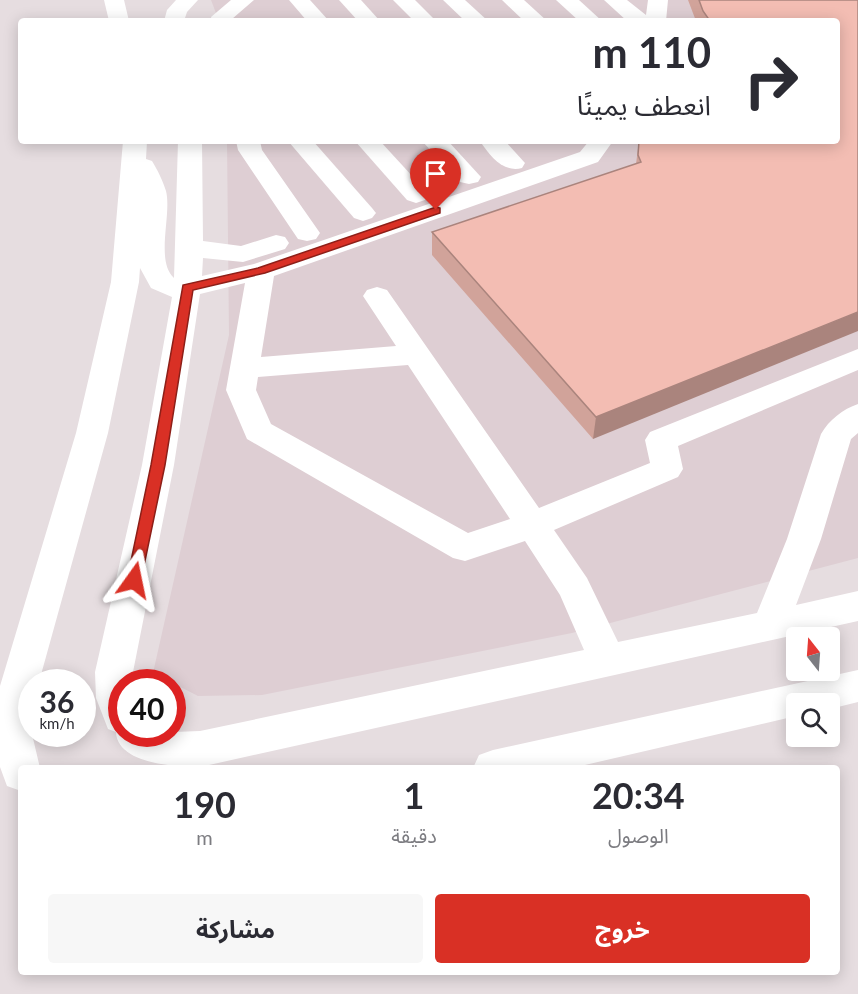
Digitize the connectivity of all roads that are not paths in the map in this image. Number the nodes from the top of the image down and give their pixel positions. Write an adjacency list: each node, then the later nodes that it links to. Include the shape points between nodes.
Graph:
1 (114, 0): 14 (street)
2 (188, 0): 13 (street)
3 (299, 0): 16 (street)
4 (349, 0): 17 (street)
5 (403, 0): 18 (street)
6 (453, 0): 19 (street)
7 (512, 0): 20 (street)
8 (566, 0): 21 (street)
9 (614, 0): 22 (street)
10 (658, 0): 23 (street)
11 (673, 0): 24 (street)
12 (246, 5): 15 (street)
13 (167, 14)
14 (118, 18)
15 (221, 18)
16 (316, 18)
17 (367, 18)
18 (423, 18)
19 (474, 18)
20 (533, 18)
21 (588, 18)
22 (636, 18)
23 (656, 18)
24 (676, 18)
25 (135, 144): 40 (street, via 154,192 152,266 161,282 172,288); 53 (street, via 125,282 95,422 16,696 14,732)
26 (190, 144): 38 (street)
27 (249, 144): 37 (street)
28 (303, 144): 36 (street)
29 (370, 144): 35 (street)
30 (438, 144): 34 (street)
31 (495, 144): 33 (street)
32 (578, 145): 33 (street); 39 (street)
33 (513, 163): 34 (street)
34 (470, 177): 35 (street)
35 (416, 195): 36 (street)
36 (363, 213): 37 (street)
37 (307, 233): 38 (street, via 243,254)
38 (190, 248): 40 (street)
39 (261, 271): 40 (street); 44 (street)
40 (187, 288): 50 (street, via 158,465)
41 (377, 296): 42 (street)
42 (416, 354): 44 (street); 46 (street)
43 (858, 359): 46 (street, via 661,440 668,470)
44 (245, 368): 46 (street, via 241,390 258,431 465,548)
45 (858, 415): 48 (street, via 837,434 804,539)
46 (532, 525): 49 (street, via 575,588)
47 (858, 606): 48 (street)
48 (770, 625): 49 (street)
49 (608, 661): 52 (street, via 200,748)
50 (115, 669)
51 (858, 686): 54 (street)
52 (159, 747)
53 (20, 765)
54 (506, 765)

